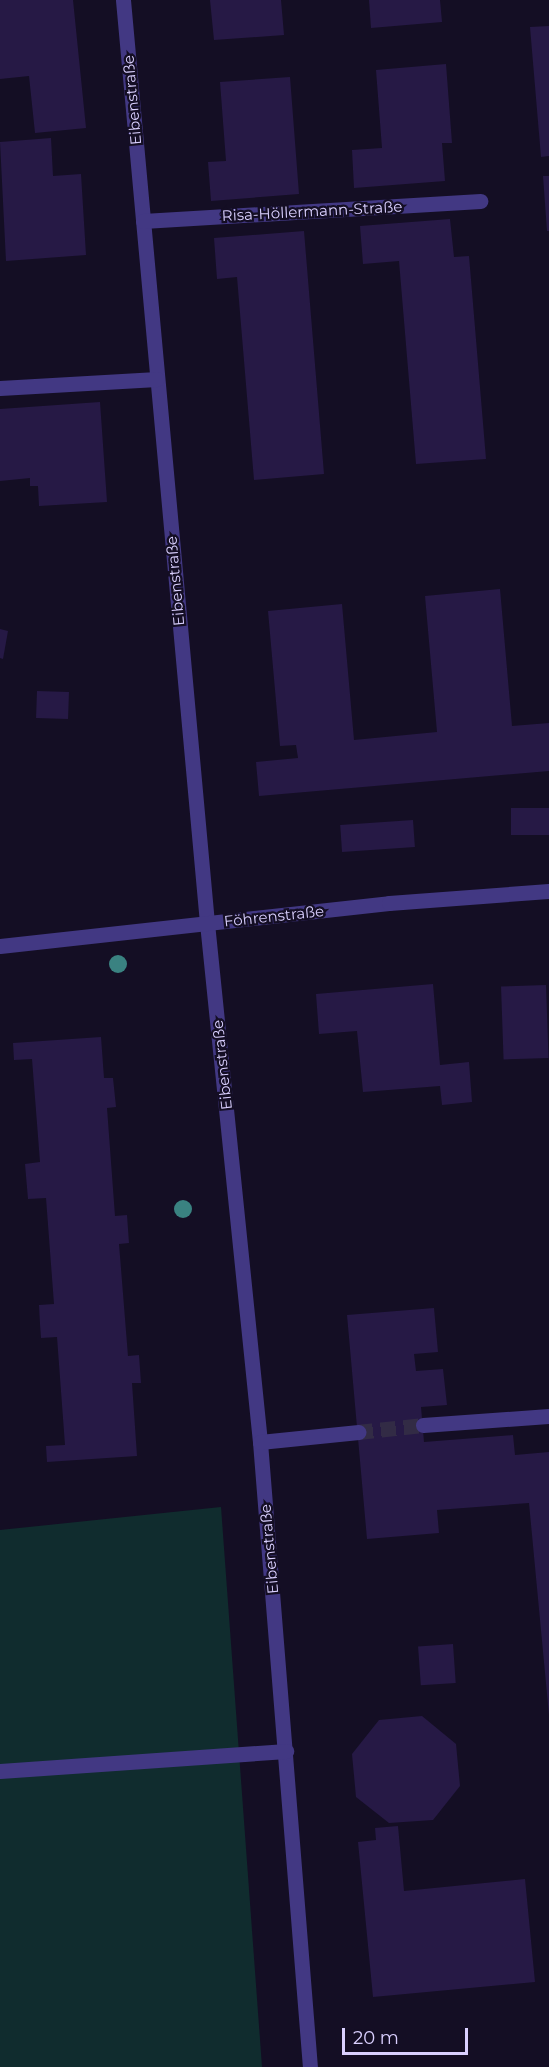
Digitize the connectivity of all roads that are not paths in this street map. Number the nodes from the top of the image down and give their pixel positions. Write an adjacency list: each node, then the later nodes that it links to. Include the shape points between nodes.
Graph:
1 (123, 0): 3 (street, Eibenstraße)
2 (480, 201): 3 (street, Risa-Höllermann-Straße)
3 (143, 221): 4 (street, Eibenstraße)
4 (157, 379): 5 (street); 7 (street, Eibenstraße)
5 (0, 388)
6 (549, 891): 7 (street, Föhrenstraße)
7 (207, 923): 8 (street, Föhrenstraße); 12 (street, Eibenstraße)
8 (0, 946)
9 (549, 1416): 10 (street)
10 (423, 1425)
11 (358, 1432): 12 (street)
12 (260, 1442): 13 (street, Eibenstraße)
13 (286, 1751): 14 (street); 15 (street, Eibenstraße)
14 (0, 1771)
15 (310, 2067)

